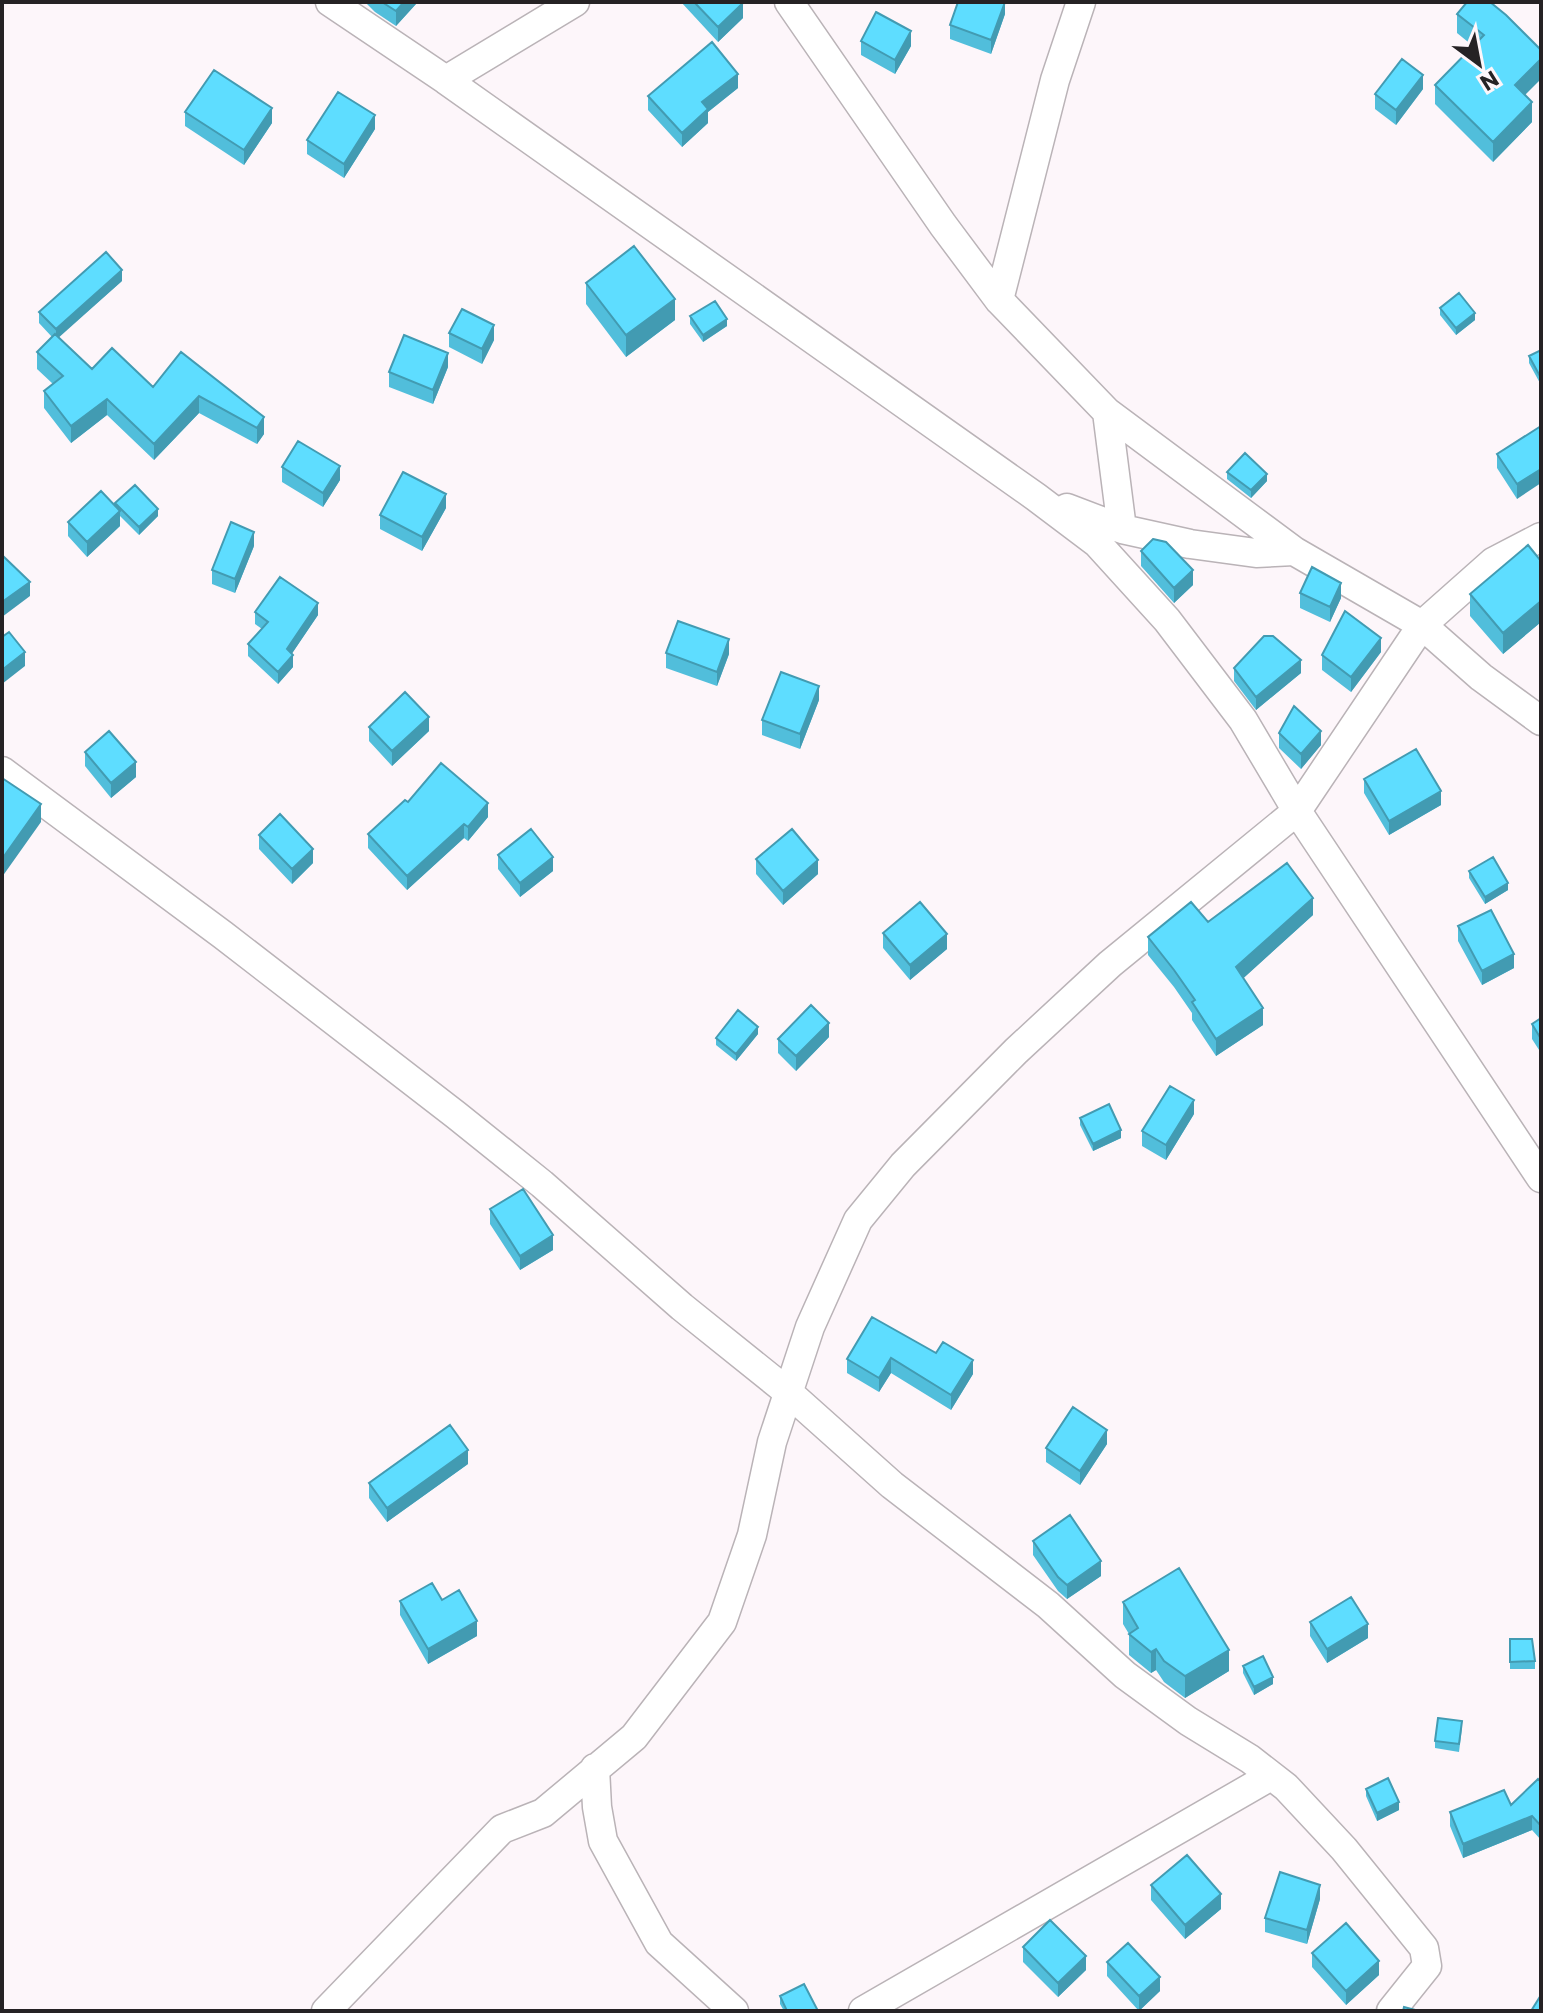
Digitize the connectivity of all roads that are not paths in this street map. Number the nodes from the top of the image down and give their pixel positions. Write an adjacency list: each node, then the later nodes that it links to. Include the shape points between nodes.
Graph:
1 (330, 2): 5 (street)
2 (575, 2): 5 (street)
3 (789, 2): 6 (street)
4 (1081, 2): 6 (street, via 1055,80)
5 (446, 80): 8 (street)
6 (999, 300): 7 (street)
7 (1107, 412): 9 (street); 11 (street)
8 (1036, 497): 9 (street); 15 (street, via 1097,543 1167,620 1243,720)
9 (1122, 529): 11 (street, via 1256,553)
10 (1541, 537): 12 (street, via 1493,562)
11 (1294, 551): 12 (street)
12 (1422, 625): 13 (street); 15 (street)
13 (1541, 721)
14 (2, 771): 17 (street, via 456,1115)
15 (1297, 811): 16 (street); 17 (street, via 1110,964 903,1165 858,1220 810,1327)
16 (1541, 1178)
17 (789, 1393): 18 (street, via 772,1442 752,1535 722,1622 634,1737); 19 (street, via 892,1485 1048,1605 1125,1675)
18 (595, 1768): 20 (street, via 543,1813 502,1829); 21 (street, via 603,1841 659,1943)
19 (1271, 1776): 22 (street); 23 (street, via 1344,1849 1424,1948 1427,1966)
20 (326, 2011)
21 (734, 2011)
22 (863, 2011)
23 (1391, 2011)

